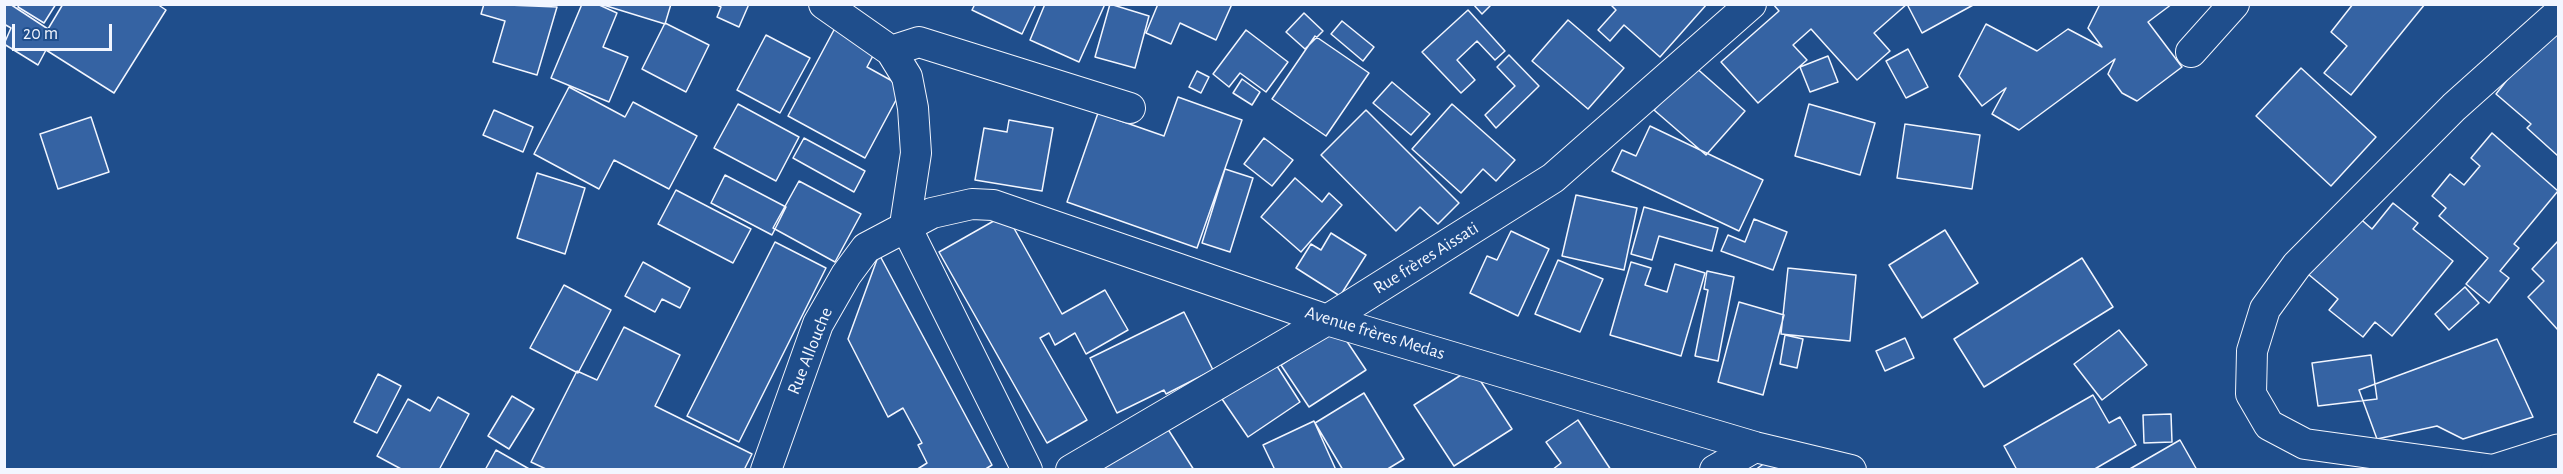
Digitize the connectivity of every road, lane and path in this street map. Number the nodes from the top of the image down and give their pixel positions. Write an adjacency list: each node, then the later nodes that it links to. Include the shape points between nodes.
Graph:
1 (824, 4): 5 (street)
2 (1751, 4): 9 (street, Rue frères Aissati, via 1553,178)
3 (2234, 4): 6 (street)
4 (2559, 14): 17 (street, via 2454,107 2297,265 2265,309 2252,351 2251,394 2269,425 2305,444)
5 (891, 51): 7 (street, via 919,42); 8 (street, via 907,77 914,119 916,153)
6 (2191, 52)
7 (1130, 108)
8 (905, 225): 9 (street, Avenue frères Medas, via 950,208 993,205); 12 (street, Rue Allouche, via 866,248 846,274 818,324); 13 (street)
9 (1327, 320): 10 (street, Avenue frères Medas); 14 (street, Rue frères Aissati)
10 (1755, 447): 15 (street); 16 (street, Avenue frères Medas)
11 (2559, 451): 17 (main road)
12 (765, 470)
13 (1027, 470)
14 (1071, 470)
15 (1715, 470)
16 (1851, 470)
17 (2496, 470)

